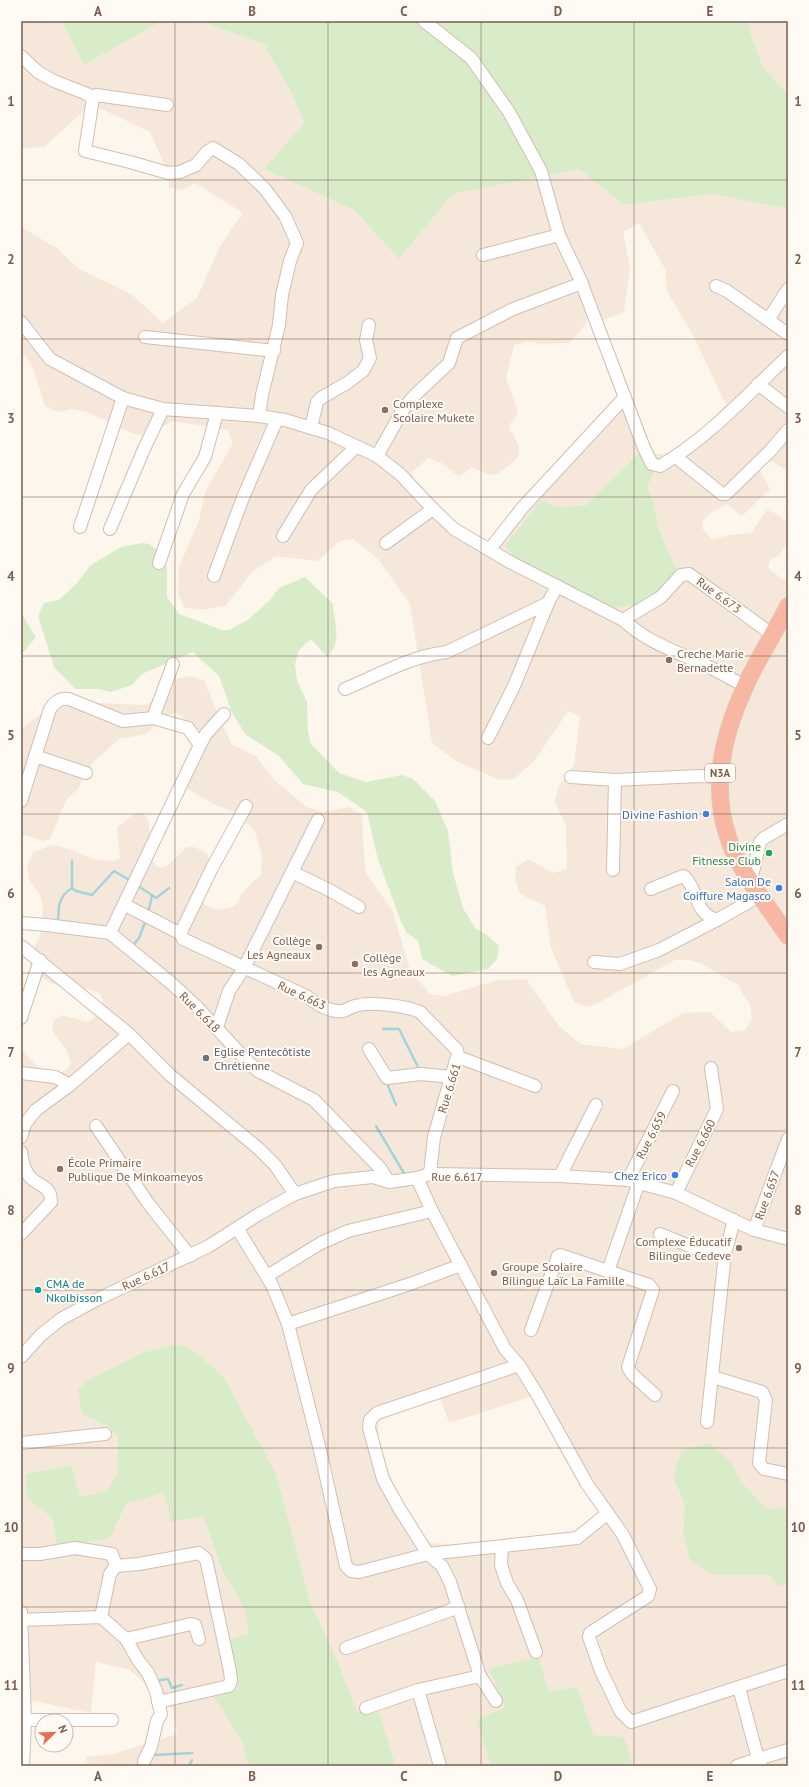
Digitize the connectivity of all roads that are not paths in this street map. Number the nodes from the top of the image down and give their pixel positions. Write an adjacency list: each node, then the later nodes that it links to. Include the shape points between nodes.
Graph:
1 (424, 21): 5 (street, via 471,58 509,112 541,171)
2 (21, 56): 3 (street, via 38,72 54,82)
3 (93, 98): 4 (street, via 96,95); 15 (street, via 85,151 168,174 196,165 213,148 239,164 277,204 297,243 282,295)
4 (167, 105)
5 (559, 235): 6 (street); 7 (street)
6 (483, 256)
7 (582, 284): 18 (street); 28 (street, via 513,309 457,338 449,363 404,408)
8 (716, 286): 10 (street)
9 (788, 289): 10 (street)
10 (768, 320): 13 (street)
11 (21, 322): 19 (street, via 50,359)
12 (369, 325): 25 (street, via 366,340 370,358 363,371 317,402)
13 (788, 334)
14 (145, 337): 15 (street)
15 (274, 351): 23 (street)
16 (788, 356): 17 (street)
17 (758, 384): 20 (street); 29 (street)
18 (625, 397): 29 (street, via 652,464 660,466); 35 (street, via 524,507)
19 (123, 398): 21 (street); 31 (street)
20 (788, 407)
21 (163, 409): 22 (street); 32 (street)
22 (217, 413): 23 (street); 36 (street, via 205,457 183,494)
23 (259, 416): 24 (street)
24 (277, 419): 25 (street); 37 (street, via 242,500)
25 (311, 428): 27 (street, via 328,433)
26 (788, 430): 29 (street, via 726,494 722,494)
27 (356, 447): 28 (street); 33 (street, via 311,490)
28 (377, 456): 30 (street, via 400,474)
29 (676, 457)
30 (433, 509): 34 (street); 35 (street, via 454,529)
31 (80, 527)
32 (110, 529)
33 (283, 536)
34 (386, 543)
35 (490, 549): 38 (street)
36 (159, 563)
37 (214, 576)
38 (558, 586): 39 (street); 41 (street)
39 (548, 603): 45 (street, via 447,652 414,659); 48 (street, via 514,686)
40 (788, 606): 42 (highway, N3A)
41 (623, 620): 42 (street, Rue 6.673, via 661,597 681,575 689,574); 44 (street, via 658,645)
42 (773, 635): 44 (highway, N3A)
43 (173, 664): 47 (street)
44 (745, 686): 53 (highway, N3A, via 726,736)
45 (345, 689)
46 (224, 714): 49 (street)
47 (153, 718): 49 (street, via 188,728); 50 (street, via 123,721 62,698 50,709)
48 (488, 738)
49 (200, 745): 64 (street)
50 (35, 756): 51 (street); 55 (street)
51 (86, 773)
52 (572, 777): 54 (street)
53 (719, 777): 54 (street); 61 (highway, N3A, via 728,838)
54 (616, 780): 59 (street)
55 (21, 801)
56 (246, 806): 69 (street, via 212,868)
57 (318, 820): 60 (street)
58 (788, 824): 61 (street, via 760,842)
59 (613, 870)
60 (292, 872): 65 (street); 74 (street)
61 (751, 880): 63 (highway, N3A)
62 (651, 889): 66 (street, via 685,876 699,906 706,915)
63 (761, 895): 66 (street); 70 (highway, N3A)
64 (124, 905): 68 (street); 69 (street, Rue 6.663)
65 (359, 907)
66 (717, 920): 73 (street, via 659,950 631,961 620,964)
67 (21, 924): 68 (street)
68 (110, 933): 76 (street, Rue 6.618, via 171,983)
69 (181, 934): 74 (street, Rue 6.663, via 183,939)
70 (788, 936)
71 (21, 946): 72 (street)
72 (40, 960): 75 (street); 77 (street)
73 (594, 962)
74 (244, 968): 76 (street, via 229,991); 79 (street, Rue 6.663, via 306,996 320,1007 342,1011 368,1004 412,1008 420,1012 458,1050)
75 (21, 1018)
76 (217, 1027): 95 (street, Rue 6.618, via 258,1071 314,1100 380,1168)
77 (129, 1034): 83 (street); 97 (street, via 170,1075 259,1148 275,1165)
78 (369, 1049): 82 (street, via 386,1078 421,1074)
79 (458, 1058): 82 (street, Rue 6.661); 84 (street, Rue 6.661)
80 (711, 1068): 96 (street, Rue 6.660, via 717,1109)
81 (21, 1073): 83 (street, via 55,1077)
82 (451, 1077): 91 (street, Rue 6.661, via 434,1137)
83 (70, 1084): 88 (street, via 36,1110 25,1124)
84 (534, 1086)
85 (673, 1090): 94 (street, Rue 6.659)
86 (596, 1106): 92 (street)
87 (96, 1126): 106 (street, via 148,1203)
88 (21, 1137)
89 (788, 1139): 101 (street, Rue 6.657)
90 (21, 1152): 102 (street, via 27,1174 51,1195 51,1202)
91 (430, 1174): 92 (street, Rue 6.617); 93 (street, Rue 6.617)
92 (560, 1176): 94 (street, Rue 6.617)
93 (417, 1178): 95 (street, Rue 6.617); 98 (street)
94 (634, 1181): 96 (street, Rue 6.617); 108 (street, Rue 6.659)
95 (389, 1182): 97 (street, Rue 6.617, via 373,1177 334,1181)
96 (676, 1193): 99 (street, Rue 6.617)
97 (295, 1194): 100 (street, Rue 6.617)
98 (432, 1210): 107 (street); 109 (street, via 348,1231 321,1243)
99 (734, 1220): 101 (street, Rue 6.617); 105 (street)
100 (237, 1228): 106 (street, Rue 6.617); 109 (street)
101 (754, 1230): 104 (street, Rue 6.617)
102 (21, 1234)
103 (660, 1234): 105 (street, via 697,1249)
104 (788, 1239)
105 (725, 1254): 114 (street)
106 (190, 1256): 112 (street, Rue 6.617, via 61,1319 41,1334)
107 (461, 1265): 110 (street); 113 (street, via 505,1349)
108 (608, 1270): 111 (street, via 558,1256); 115 (street, via 649,1285 653,1290 628,1367)
109 (267, 1276): 110 (street)
110 (288, 1324): 123 (street, via 346,1566 351,1571 360,1572)
111 (531, 1330)
112 (22, 1355)
113 (519, 1365): 120 (street, via 587,1484); 123 (street, via 377,1413 370,1420 369,1428 383,1479)
114 (713, 1377): 116 (street); 119 (street, via 764,1394 766,1400 759,1464 764,1469)
115 (655, 1395)
116 (707, 1422)
117 (105, 1434): 118 (street)
118 (21, 1443)
119 (788, 1474)
120 (608, 1513): 121 (street, via 577,1538); 135 (street, via 623,1535 650,1589 648,1596 590,1633 589,1637 601,1671 621,1712 631,1722)
121 (502, 1546): 123 (street); 132 (street, via 501,1566 517,1600)
122 (21, 1554): 124 (street, via 40,1554 75,1548 112,1554)
123 (428, 1554): 125 (street, via 442,1566)
124 (116, 1566): 127 (street, via 110,1574); 138 (street, via 199,1553 206,1559 230,1671 229,1686)
125 (459, 1607): 131 (street); 134 (street)
126 (21, 1612): 128 (street)
127 (101, 1617): 128 (street); 130 (street)
128 (21, 1620): 140 (street)
129 (199, 1639): 130 (street, via 195,1625 191,1624)
130 (126, 1640): 138 (street, via 148,1673)
131 (346, 1648)
132 (536, 1652)
133 (788, 1671): 135 (street)
134 (480, 1676): 136 (street); 137 (street)
135 (739, 1688): 144 (street)
136 (418, 1690): 139 (street); 146 (street)
137 (496, 1701)
138 (158, 1702): 143 (street, via 161,1714)
139 (366, 1708)
140 (23, 1720): 141 (street); 145 (street)
141 (112, 1720)
142 (788, 1750): 144 (street)
143 (144, 1761)
144 (760, 1762): 147 (street)
145 (23, 1766)
146 (440, 1766)
147 (737, 1766)

